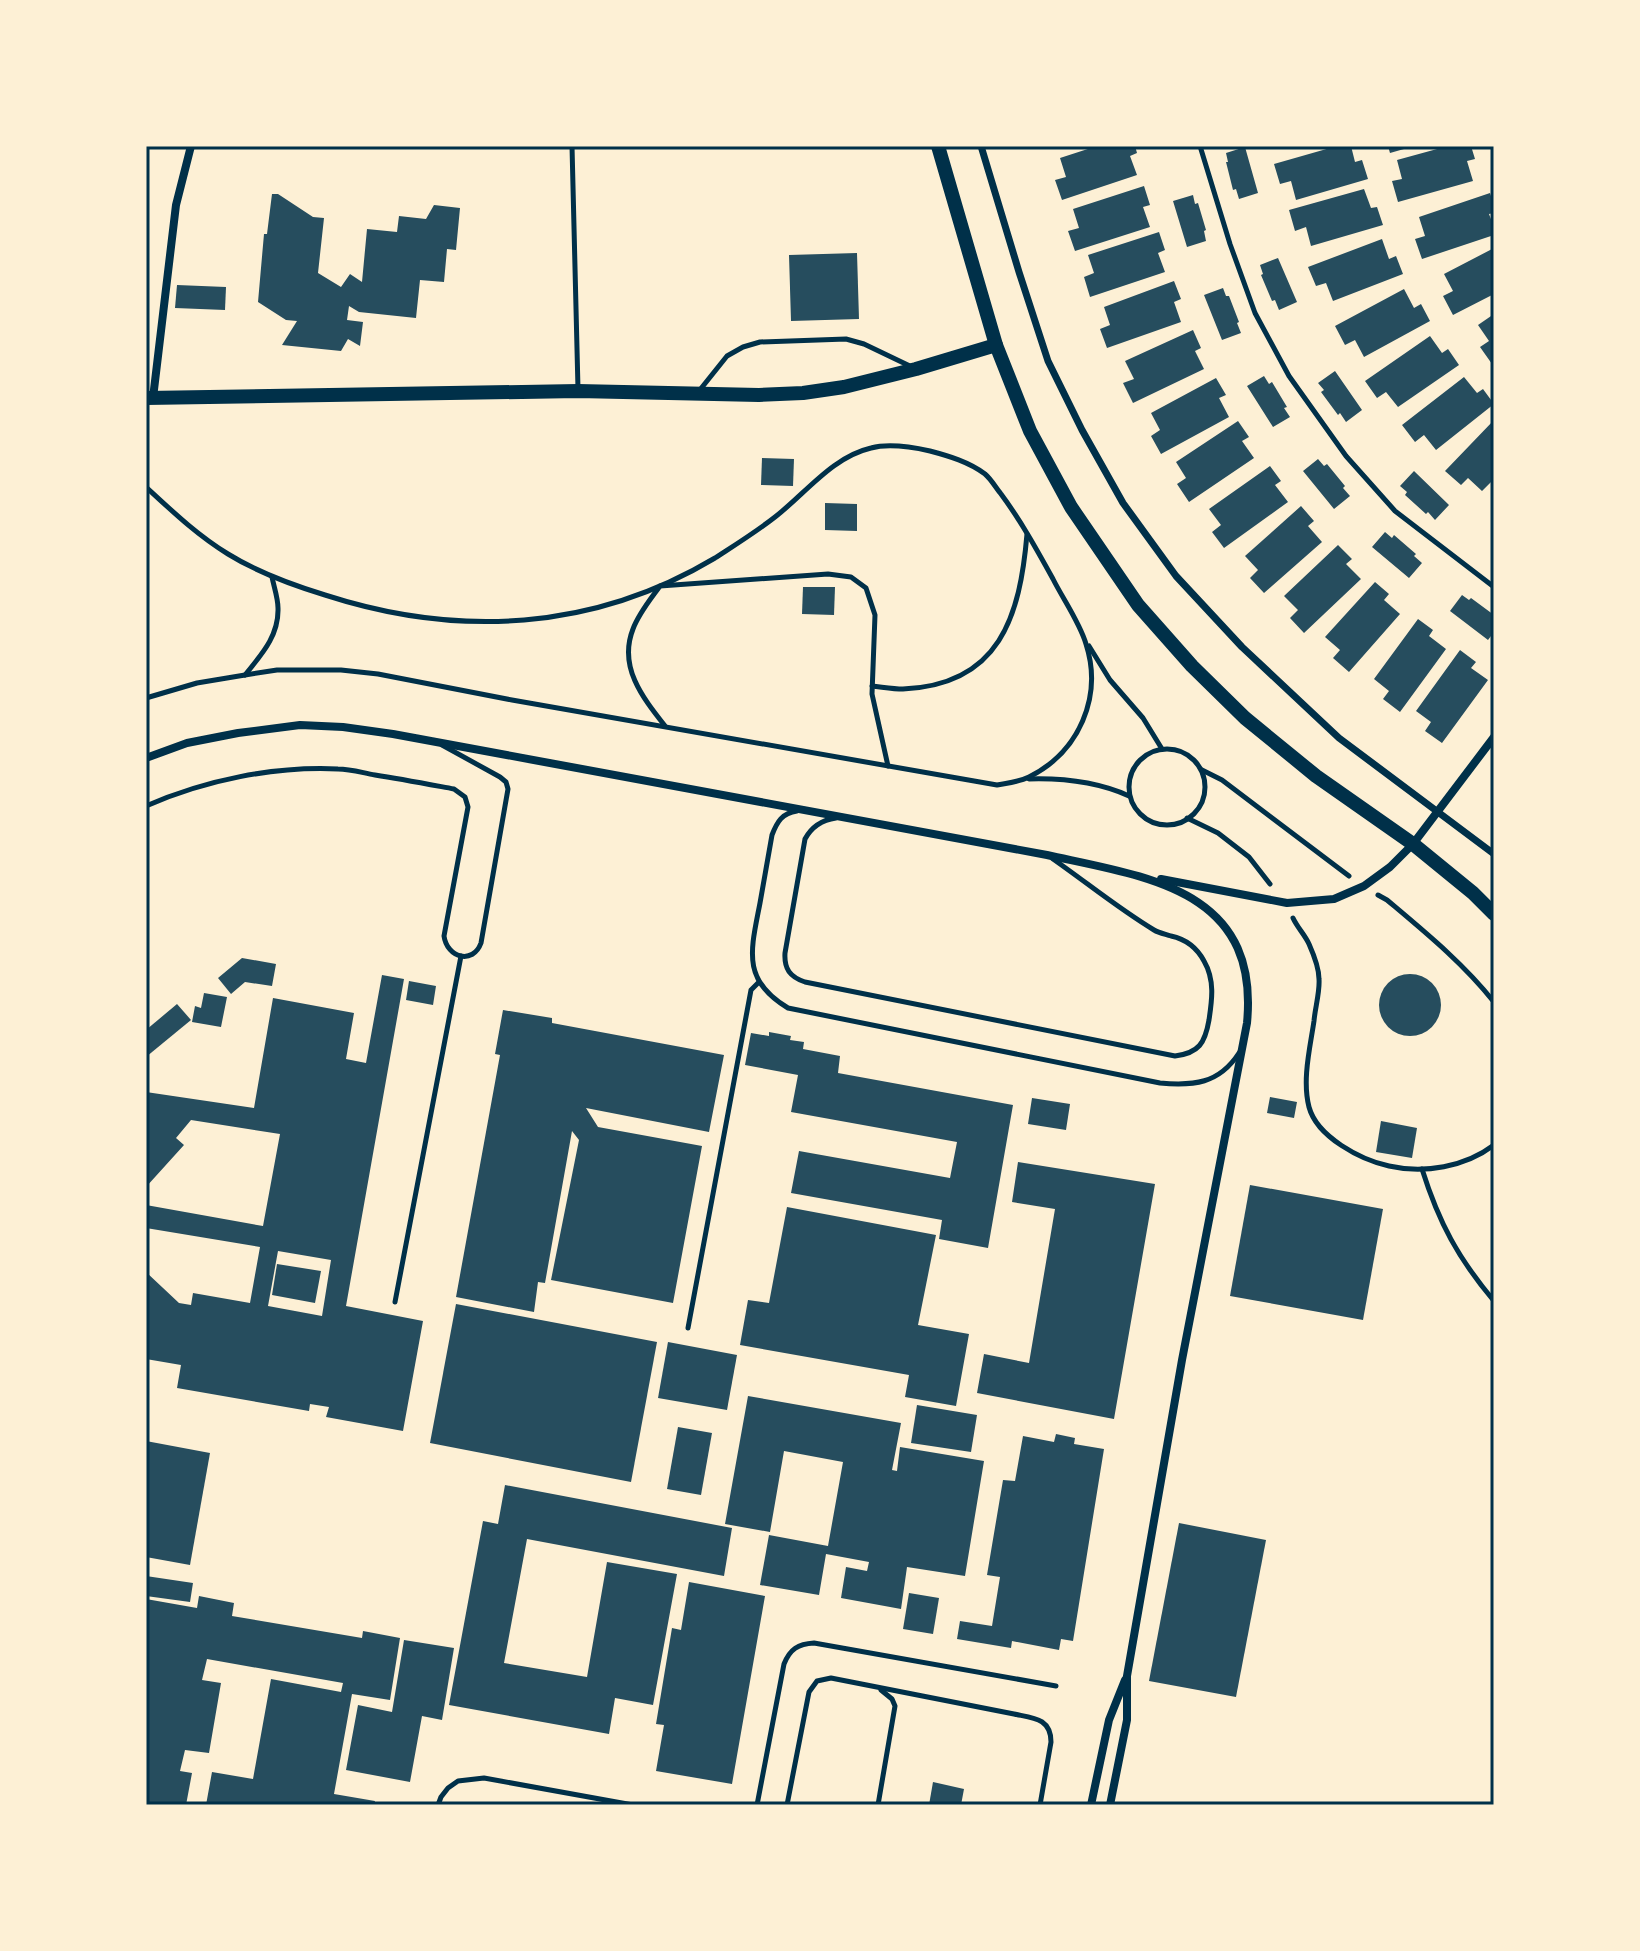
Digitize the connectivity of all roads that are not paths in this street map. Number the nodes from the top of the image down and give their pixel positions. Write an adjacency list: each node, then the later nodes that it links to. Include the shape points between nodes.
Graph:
1 (191, 146): 10 (street, via 176,205)
2 (572, 146): 8 (lane)
3 (938, 146): 6 (street)
4 (981, 146): 17 (street, via 1048,361 1123,503 1176,576 1242,647 1339,738)
5 (1200, 146): 11 (lane, via 1255,313 1289,376 1346,456 1395,511)
6 (996, 345): 7 (street); 19 (street, via 1030,431 1064,494 1138,605 1245,718)
7 (916, 369): 9 (street, via 803,393); 9 (lane, via 846,339 760,342 727,356)
8 (578, 391): 9 (street); 10 (street)
9 (697, 394)
10 (150, 398)
11 (1494, 587)
12 (1494, 737): 17 (street)
13 (433, 740): 14 (street, via 300,725 199,741); 16 (street); 24 (lane, via 500,777 508,789 481,943 474,953)
14 (146, 758)
15 (146, 806): 24 (lane, via 184,791 276,771 341,769 454,789 468,807 444,936 448,949)
16 (806, 810): 18 (street); 25 (lane, via 789,812 772,835 752,944)
17 (1438, 811): 19 (street); 20 (street)
18 (845, 818): 21 (street); 21 (lane, via 819,823 805,839 785,953 788,972 796,979 1175,1056 1196,1050 1207,1031 1213,992 1196,949 1157,932)
19 (1413, 844): 22 (street, via 1364,886 1334,899 1287,903); 23 (street)
20 (1494, 854)
21 (1047, 855): 22 (street)
22 (1130, 873): 26 (street, via 1177,889 1221,921 1244,966 1249,1003)
23 (1494, 914)
24 (461, 956): 27 (lane)
25 (759, 981): 26 (lane, via 788,1008 1160,1083 1196,1085 1224,1071); 28 (lane, via 751,990)
26 (1243, 1048): 29 (street)
27 (395, 1302)
28 (688, 1328)
29 (1127, 1676): 38 (street, via 1109,1720); 39 (street, via 1127,1720)
30 (1056, 1686): 34 (lane, via 803,1644 784,1664)
31 (877, 1687): 35 (lane, via 831,1678 812,1686); 36 (lane, via 895,1706); 37 (lane, via 1044,1722 1051,1742)
32 (438, 1805): 33 (lane, via 458,1781 484,1778)
33 (633, 1805)
34 (757, 1805)
35 (787, 1805)
36 (878, 1805)
37 (1040, 1805)
38 (1091, 1805)
39 (1110, 1805)

